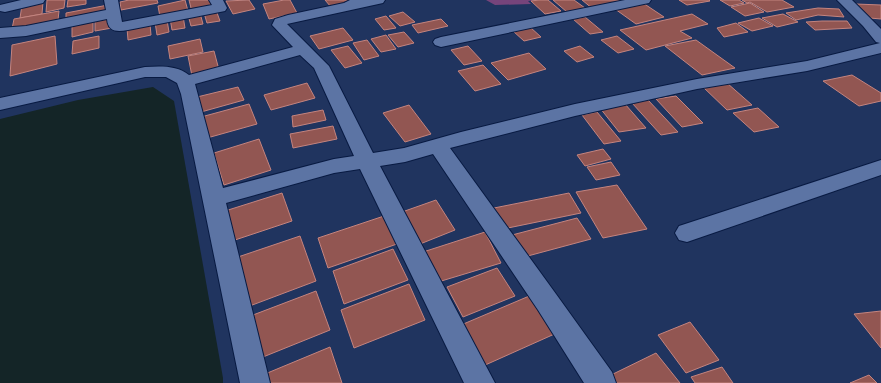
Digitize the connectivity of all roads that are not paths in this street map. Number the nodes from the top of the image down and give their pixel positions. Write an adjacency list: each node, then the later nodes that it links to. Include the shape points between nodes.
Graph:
1 (38, 0): 6 (street)
2 (378, 0): 5 (street)
3 (644, 0): 12 (street)
4 (844, 0): 11 (street, via 868,22)
5 (356, 2): 14 (street, via 280,22 279,25)
6 (5, 4): 10 (street, via 3,28)
7 (218, 4): 8 (street, via 118,27 115,25); 9 (street)
8 (112, 6): 10 (street, via 26,31)
9 (224, 22)
10 (0, 32)
11 (881, 39)
12 (441, 42)
13 (881, 48): 17 (street, via 807,66 697,84 575,110)
14 (304, 49): 15 (street); 18 (street, via 321,66)
15 (186, 82): 16 (street, via 166,71 145,72); 20 (street)
16 (0, 104)
17 (437, 146): 18 (street, via 405,155); 24 (street, via 547,302)
18 (366, 160): 20 (street); 23 (street)
19 (881, 167): 21 (street)
20 (214, 198): 22 (street)
21 (687, 233)
22 (255, 383)
23 (480, 383)
24 (600, 383)

